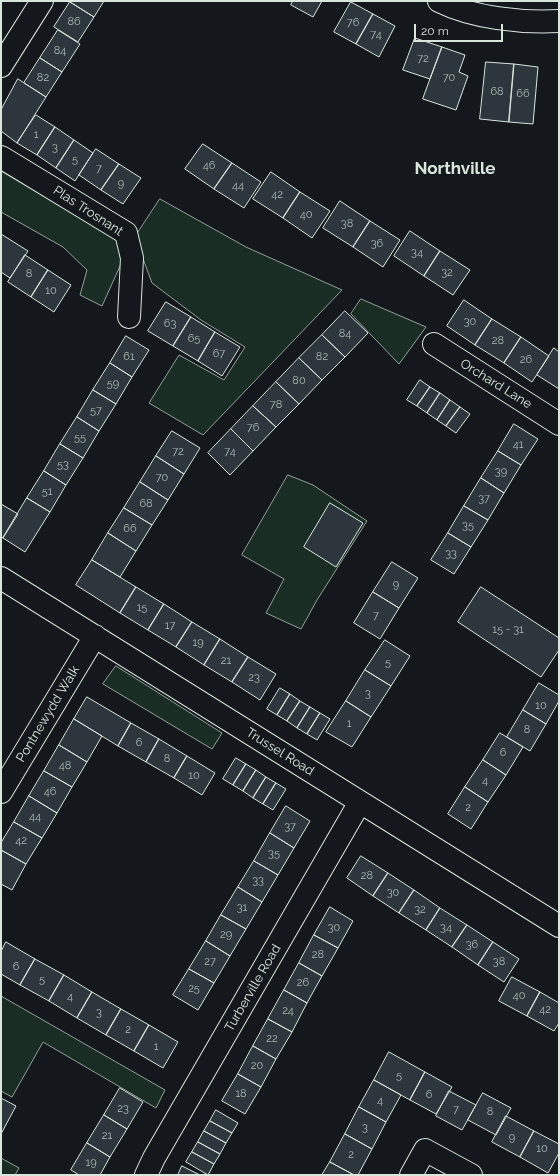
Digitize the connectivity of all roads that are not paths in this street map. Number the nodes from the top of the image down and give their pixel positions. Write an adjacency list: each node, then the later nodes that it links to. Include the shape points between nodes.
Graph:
1 (42, 1): 4 (street)
2 (439, 1): 3 (street, via 476,14 514,20)
3 (559, 21)
4 (1, 66)
5 (1, 156): 6 (street, Plas Trosnant, via 126,233 132,258)
6 (130, 317)
7 (434, 344): 8 (street, Orchard Lane)
8 (559, 424)
9 (1, 578): 10 (street, Trussel Road)
10 (95, 636): 11 (street, Pontnewydd Walk); 12 (street, Trussel Road)
11 (1, 792)
12 (360, 802): 13 (street, Trussel Road); 14 (street, Turberville Road)
13 (559, 926)
14 (146, 1175)
15 (411, 1175): 16 (street, via 425,1150)
16 (471, 1175)

